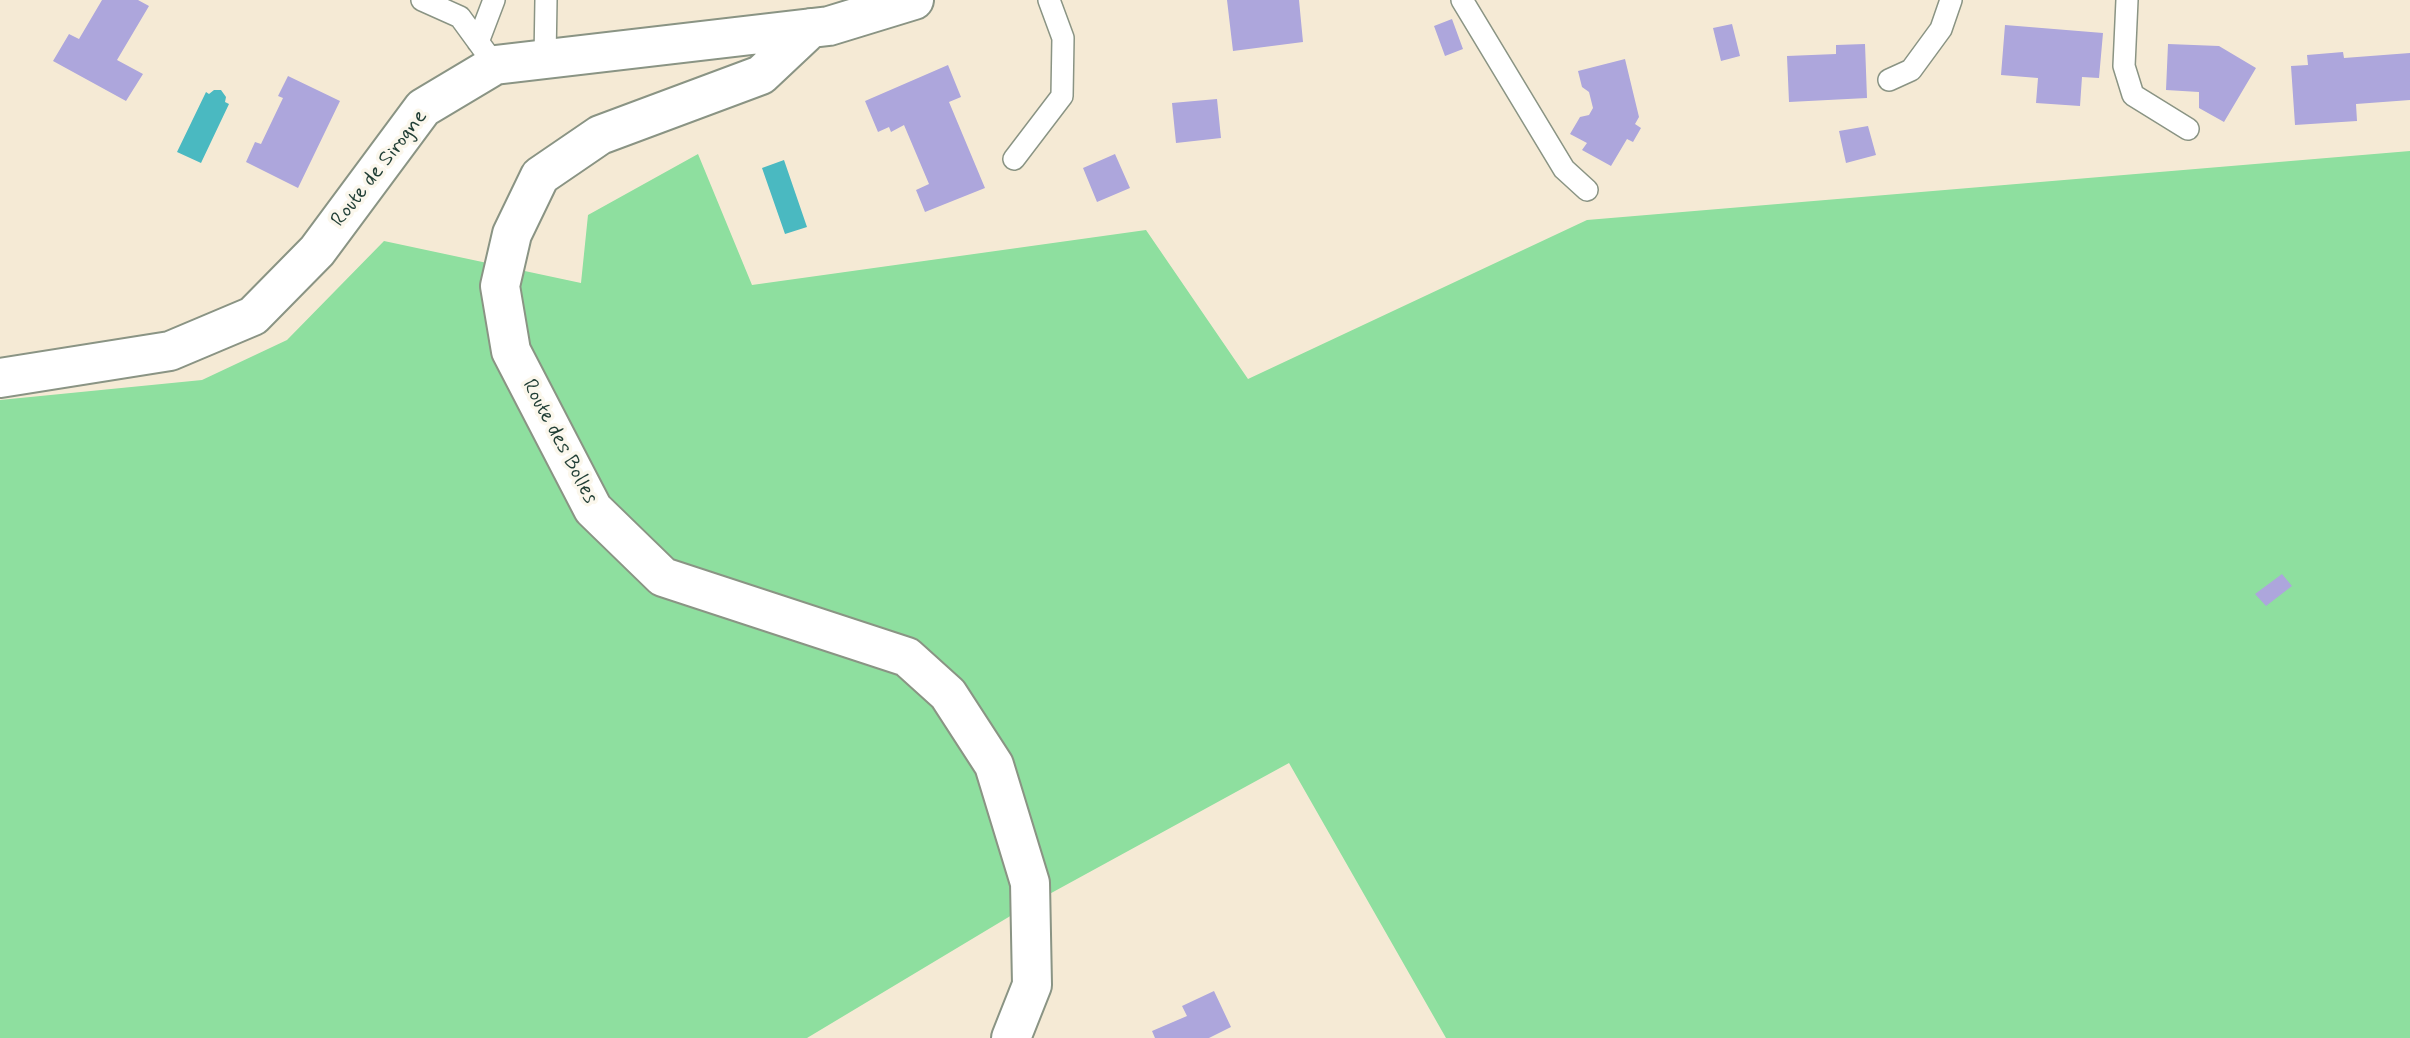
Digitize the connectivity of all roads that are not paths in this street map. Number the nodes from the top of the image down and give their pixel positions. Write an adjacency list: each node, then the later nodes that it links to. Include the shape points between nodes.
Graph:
1 (422, 0): 10 (lane, via 460,17)
2 (494, 0): 10 (lane)
3 (546, 0): 11 (lane)
4 (914, 0): 9 (street, Route de Sirogne)
5 (1049, 0): 14 (lane, via 1063,38 1062,96)
6 (1462, 0): 15 (lane, via 1564,169)
7 (1951, 0): 12 (lane, via 1941,29 1911,70)
8 (2127, 0): 13 (lane, via 2124,66 2133,95)
9 (811, 28): 11 (street, Route de Sirogne); 17 (street, Route des Bolles, via 761,75 600,135 540,176 512,234 500,286 511,351 593,509 663,577 907,657 948,694 994,765 1030,883 1032,985)
10 (486, 53): 11 (street, Route de Sirogne); 16 (street, Route de Sirogne, via 424,108 317,251 253,316 170,351)
11 (545, 59)
12 (1889, 80)
13 (2188, 129)
14 (1014, 159)
15 (1587, 190)
16 (0, 379)
17 (1011, 1038)

